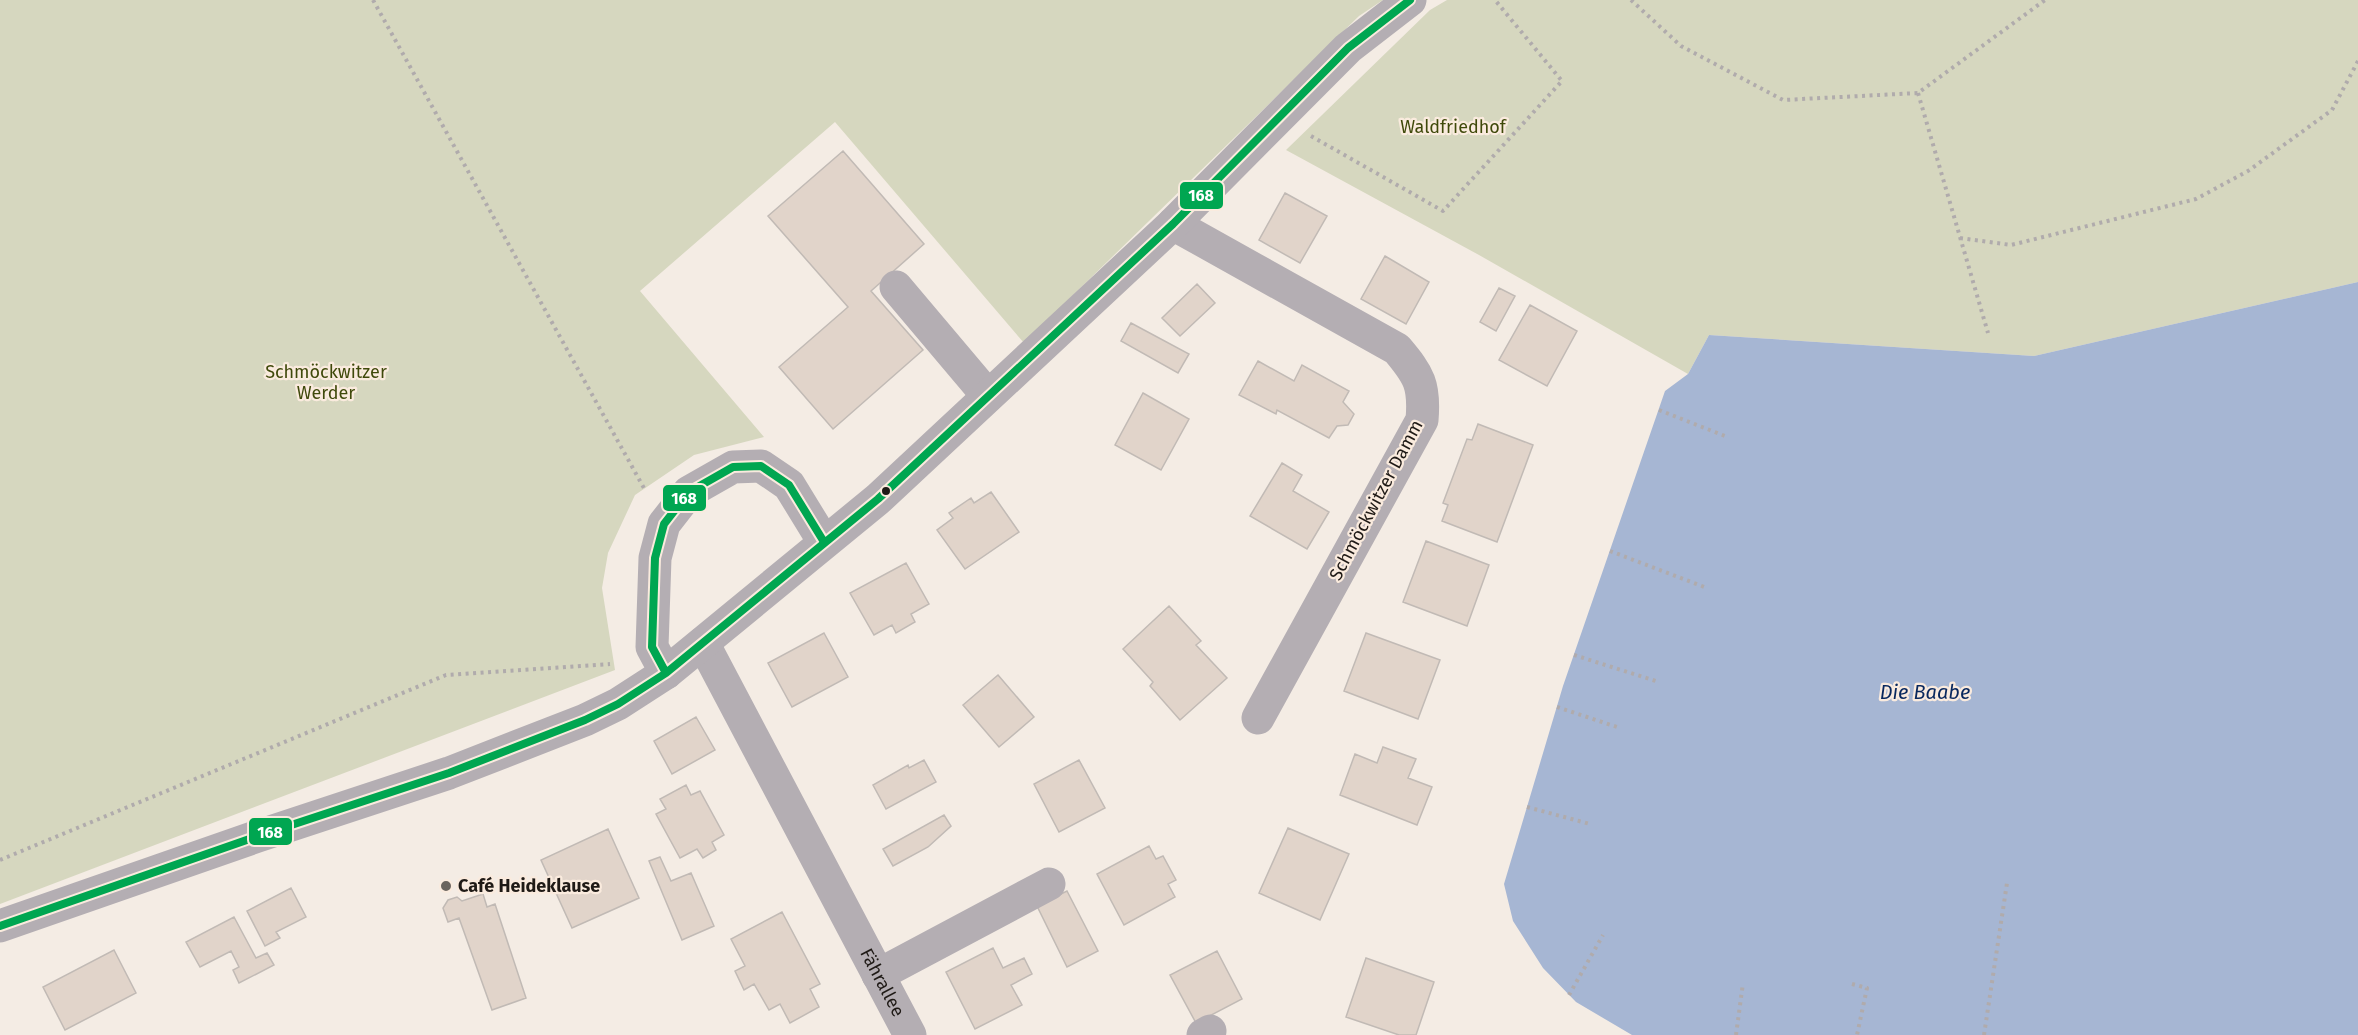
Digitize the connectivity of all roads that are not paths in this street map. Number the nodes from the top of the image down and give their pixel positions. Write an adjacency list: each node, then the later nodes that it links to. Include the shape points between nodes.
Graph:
1 (1410, 0): 2 (street, via 1348,48)
2 (1173, 224): 4 (street); 8 (street, Schmöckwitzer Damm, via 1397,349 1416,372 1424,397 1422,420)
3 (896, 287): 4 (street)
4 (988, 396): 5 (street, via 878,499)
5 (824, 542): 6 (street); 7 (street, via 789,485 761,466 733,467 689,492 664,524 656,558)
6 (703, 643): 7 (street); 11 (street, Fährallee)
7 (659, 660): 10 (street, via 618,704 585,720 459,769)
8 (1258, 718)
9 (1049, 884): 11 (street)
10 (0, 926)
11 (878, 975): 12 (street, Fährallee)
12 (910, 1035)

